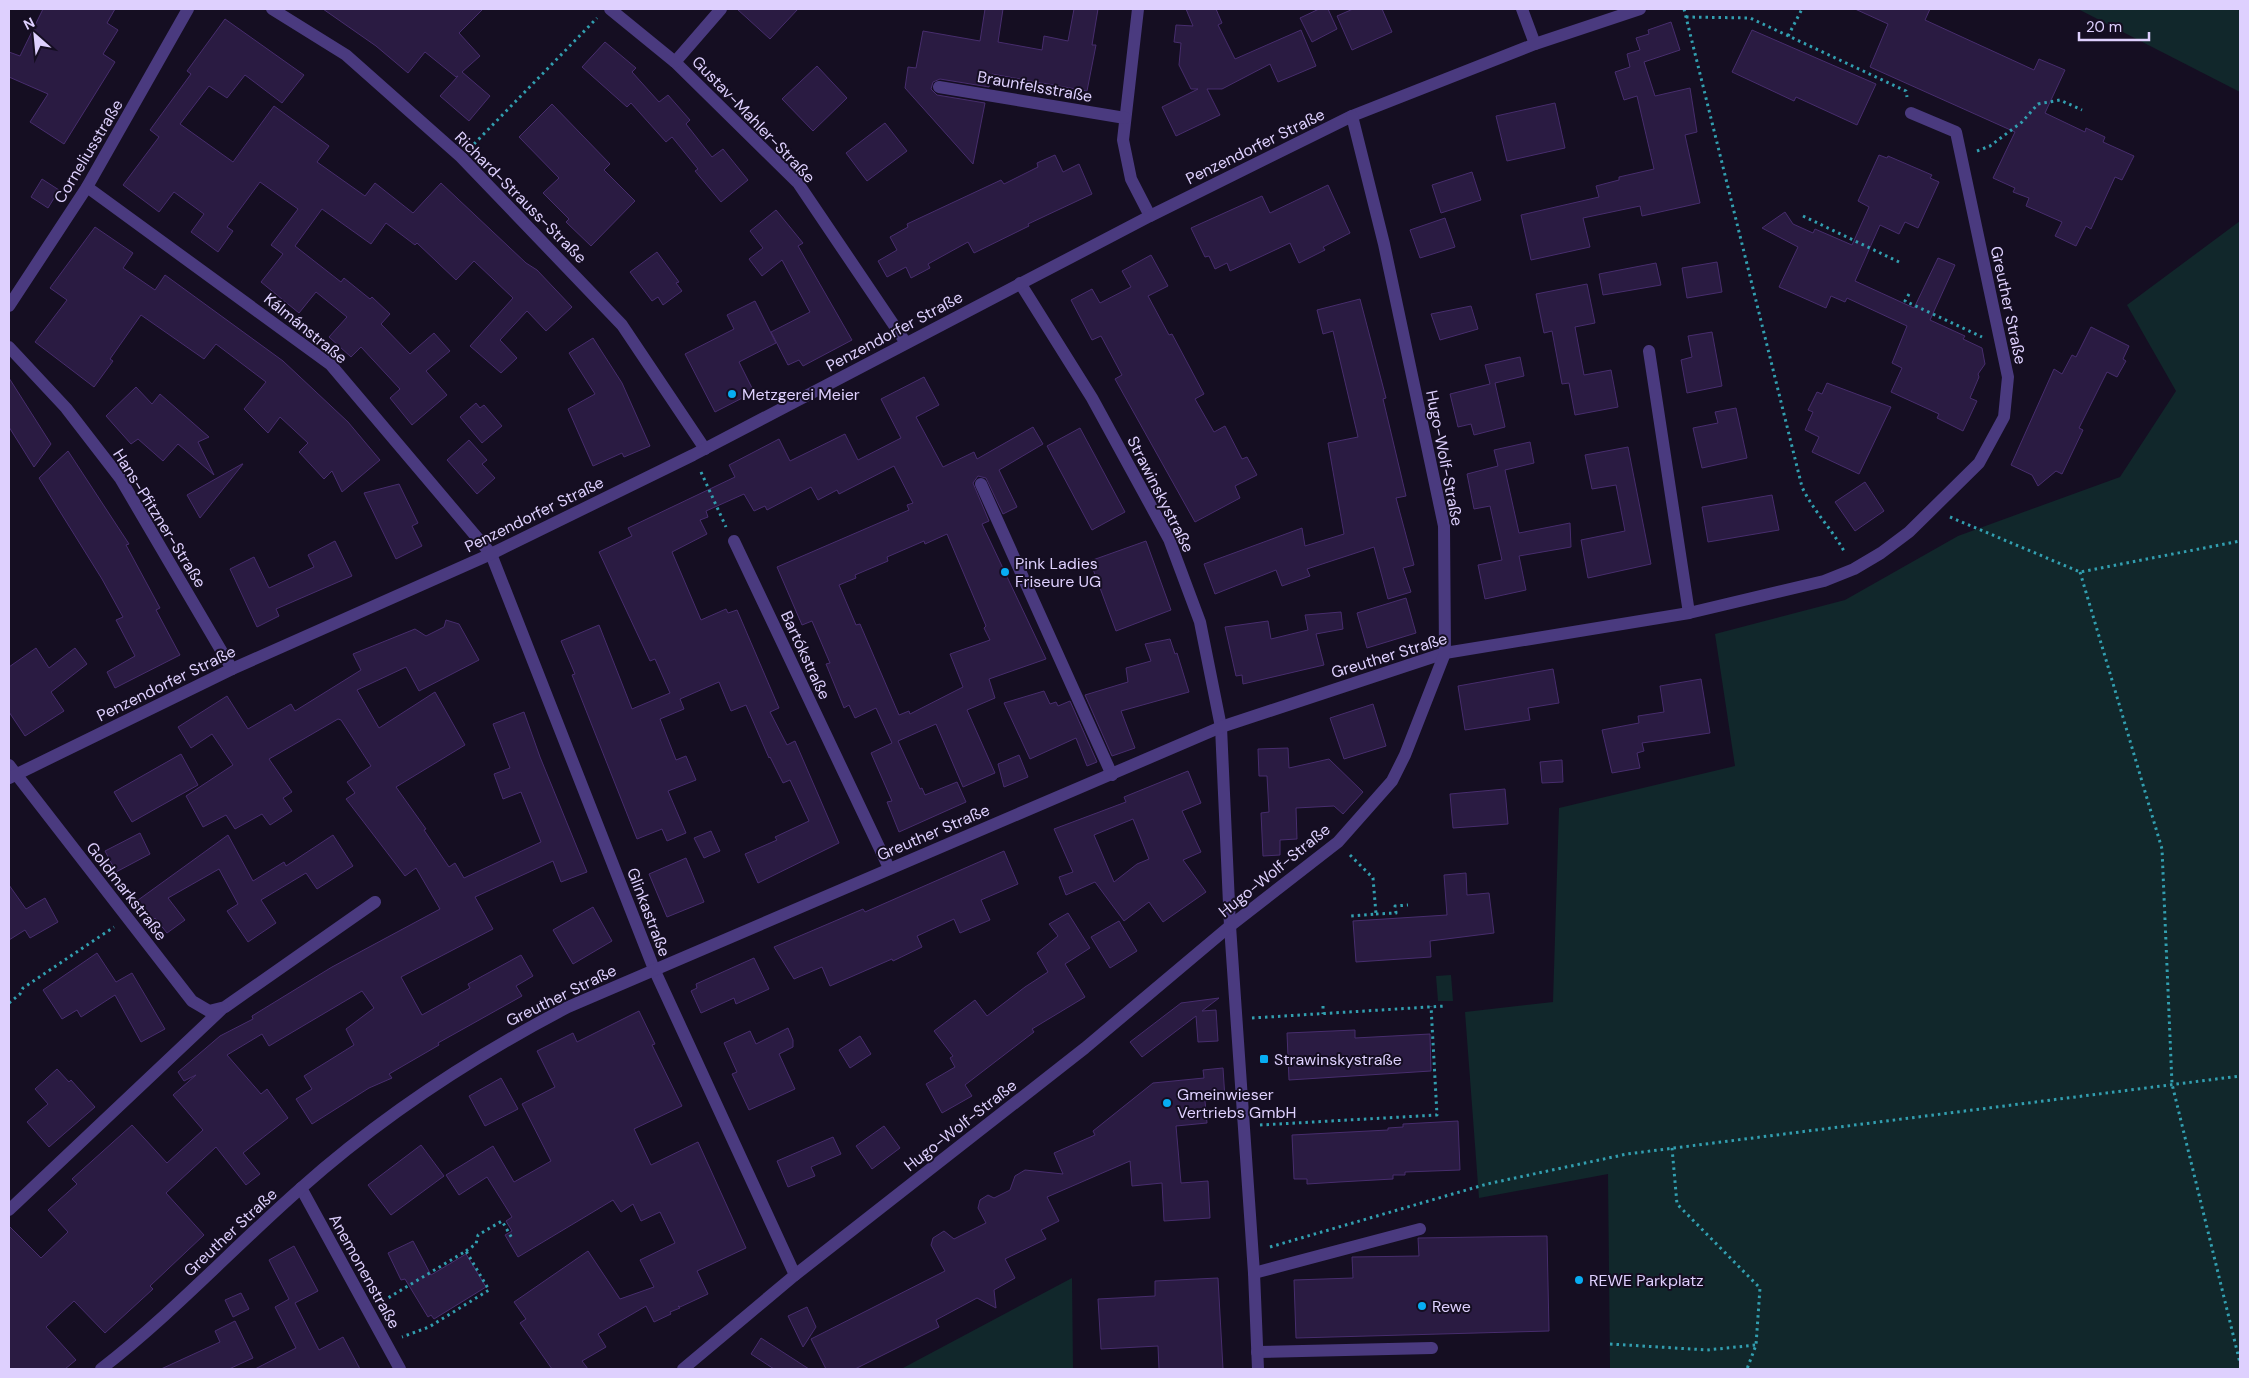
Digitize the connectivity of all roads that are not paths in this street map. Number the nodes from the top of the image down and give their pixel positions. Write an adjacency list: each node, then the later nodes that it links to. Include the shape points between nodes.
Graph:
1 (188, 9): 14 (street, Corneliusstraße)
2 (272, 9): 21 (street, Richard-Strauss-Straße, via 346,55 461,157 622,325)
3 (610, 9): 9 (street, Gustav-Mahler-Straße)
4 (721, 9): 9 (street)
5 (1138, 9): 13 (street)
6 (1522, 9): 8 (street)
7 (1640, 9): 8 (street, Penzendorfer Straße)
8 (1535, 44): 12 (street, Penzendorfer Straße)
9 (675, 62): 18 (street, Gustav-Mahler-Straße, via 798,183)
10 (939, 87): 13 (street, Braunfelsstraße)
11 (1911, 113): 25 (street, Greuther Straße, via 1956,132 2008,377 2004,417 1979,463 1933,510 1881,553 1824,582)
12 (1352, 116): 15 (street, Penzendorfer Straße); 26 (street, Hugo-Wolf-Straße, via 1384,244 1444,526)
13 (1125, 118): 15 (street, via 1123,140 1131,179)
14 (87, 187): 17 (street, Corneliusstraße); 24 (street, Kálmánstraße, via 331,365)
15 (1150, 216): 16 (street, Penzendorfer Straße)
16 (1020, 283): 18 (street, Penzendorfer Straße); 28 (street, Strawinskystraße, via 1092,398 1170,539 1200,622)
17 (9, 306)
18 (906, 343): 21 (street, Penzendorfer Straße)
19 (9, 347): 27 (street, Hans-Pfitzner-Straße, via 66,408 120,478)
20 (1649, 351): 25 (street)
21 (699, 452): 24 (street, Penzendorfer Straße)
22 (981, 484): 30 (street)
23 (734, 541): 31 (street, Bartókstraße)
24 (491, 554): 27 (street, Penzendorfer Straße); 34 (street, Glinkastraße)
25 (1689, 613): 26 (street, Greuther Straße)
26 (1445, 653): 28 (street, Greuther Straße); 33 (street, Hugo-Wolf-Straße, via 1392,781 1338,842)
27 (232, 669): 29 (street, Penzendorfer Straße)
28 (1221, 727): 30 (street, Greuther Straße); 33 (street, Strawinskystraße)
29 (11, 772): 35 (street, Goldmarkstraße, via 192,1001 209,1010)
30 (1112, 775): 31 (street, Greuther Straße)
31 (889, 868): 34 (street, Greuther Straße)
32 (375, 902): 35 (street)
33 (1230, 926): 39 (street, Strawinskystraße); 40 (street, Hugo-Wolf-Straße, via 1085,1048)
34 (654, 968): 36 (street, Greuther Straße, via 568,1007 464,1065 396,1112); 40 (street, Glinkastraße)
35 (225, 1007): 37 (street)
36 (301, 1188): 43 (street, Greuther Straße, via 140,1339); 44 (street, Anemonenstraße)
37 (9, 1210)
38 (1420, 1229): 39 (street)
39 (1254, 1273): 42 (street, Strawinskystraße)
40 (795, 1274): 45 (street, Hugo-Wolf-Straße)
41 (1432, 1348): 42 (street)
42 (1257, 1352): 46 (street, Strawinskystraße)
43 (101, 1369)
44 (400, 1369)
45 (683, 1369)
46 (1258, 1369)

